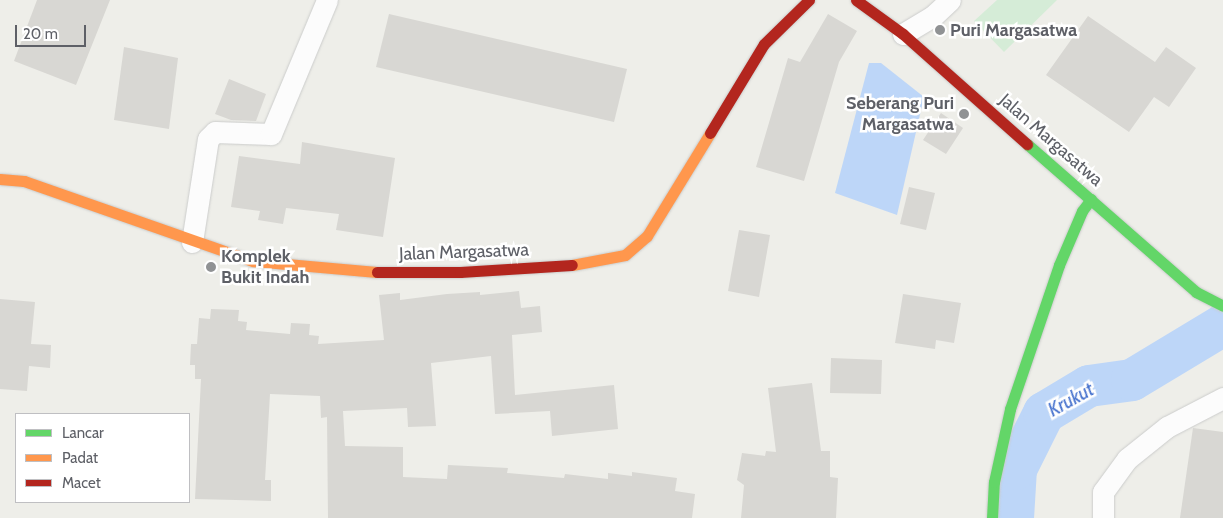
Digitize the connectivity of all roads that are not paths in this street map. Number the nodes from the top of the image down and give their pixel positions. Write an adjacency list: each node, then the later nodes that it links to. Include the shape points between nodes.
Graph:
1 (327, 0): 8 (street, via 271,134 215,132 208,138)
2 (809, 0): 8 (street, Jalan Margasatwa, via 764,44 647,236 625,254 590,264 460,272 362,272 253,261)
3 (856, 0): 5 (street, Jalan Margasatwa)
4 (950, 0): 5 (street, via 933,16)
5 (904, 34): 7 (street, Jalan Margasatwa)
6 (0, 179): 8 (street, Jalan Margasatwa, via 24,181)
7 (1091, 198): 9 (street, Jalan Margasatwa, via 1196,292); 11 (street, via 1082,211 1059,265 1010,409 994,482)
8 (192, 242)
9 (1223, 306)
10 (1223, 398): 12 (street, via 1167,426 1127,459 1103,492)
11 (992, 518)
12 (1103, 518)

